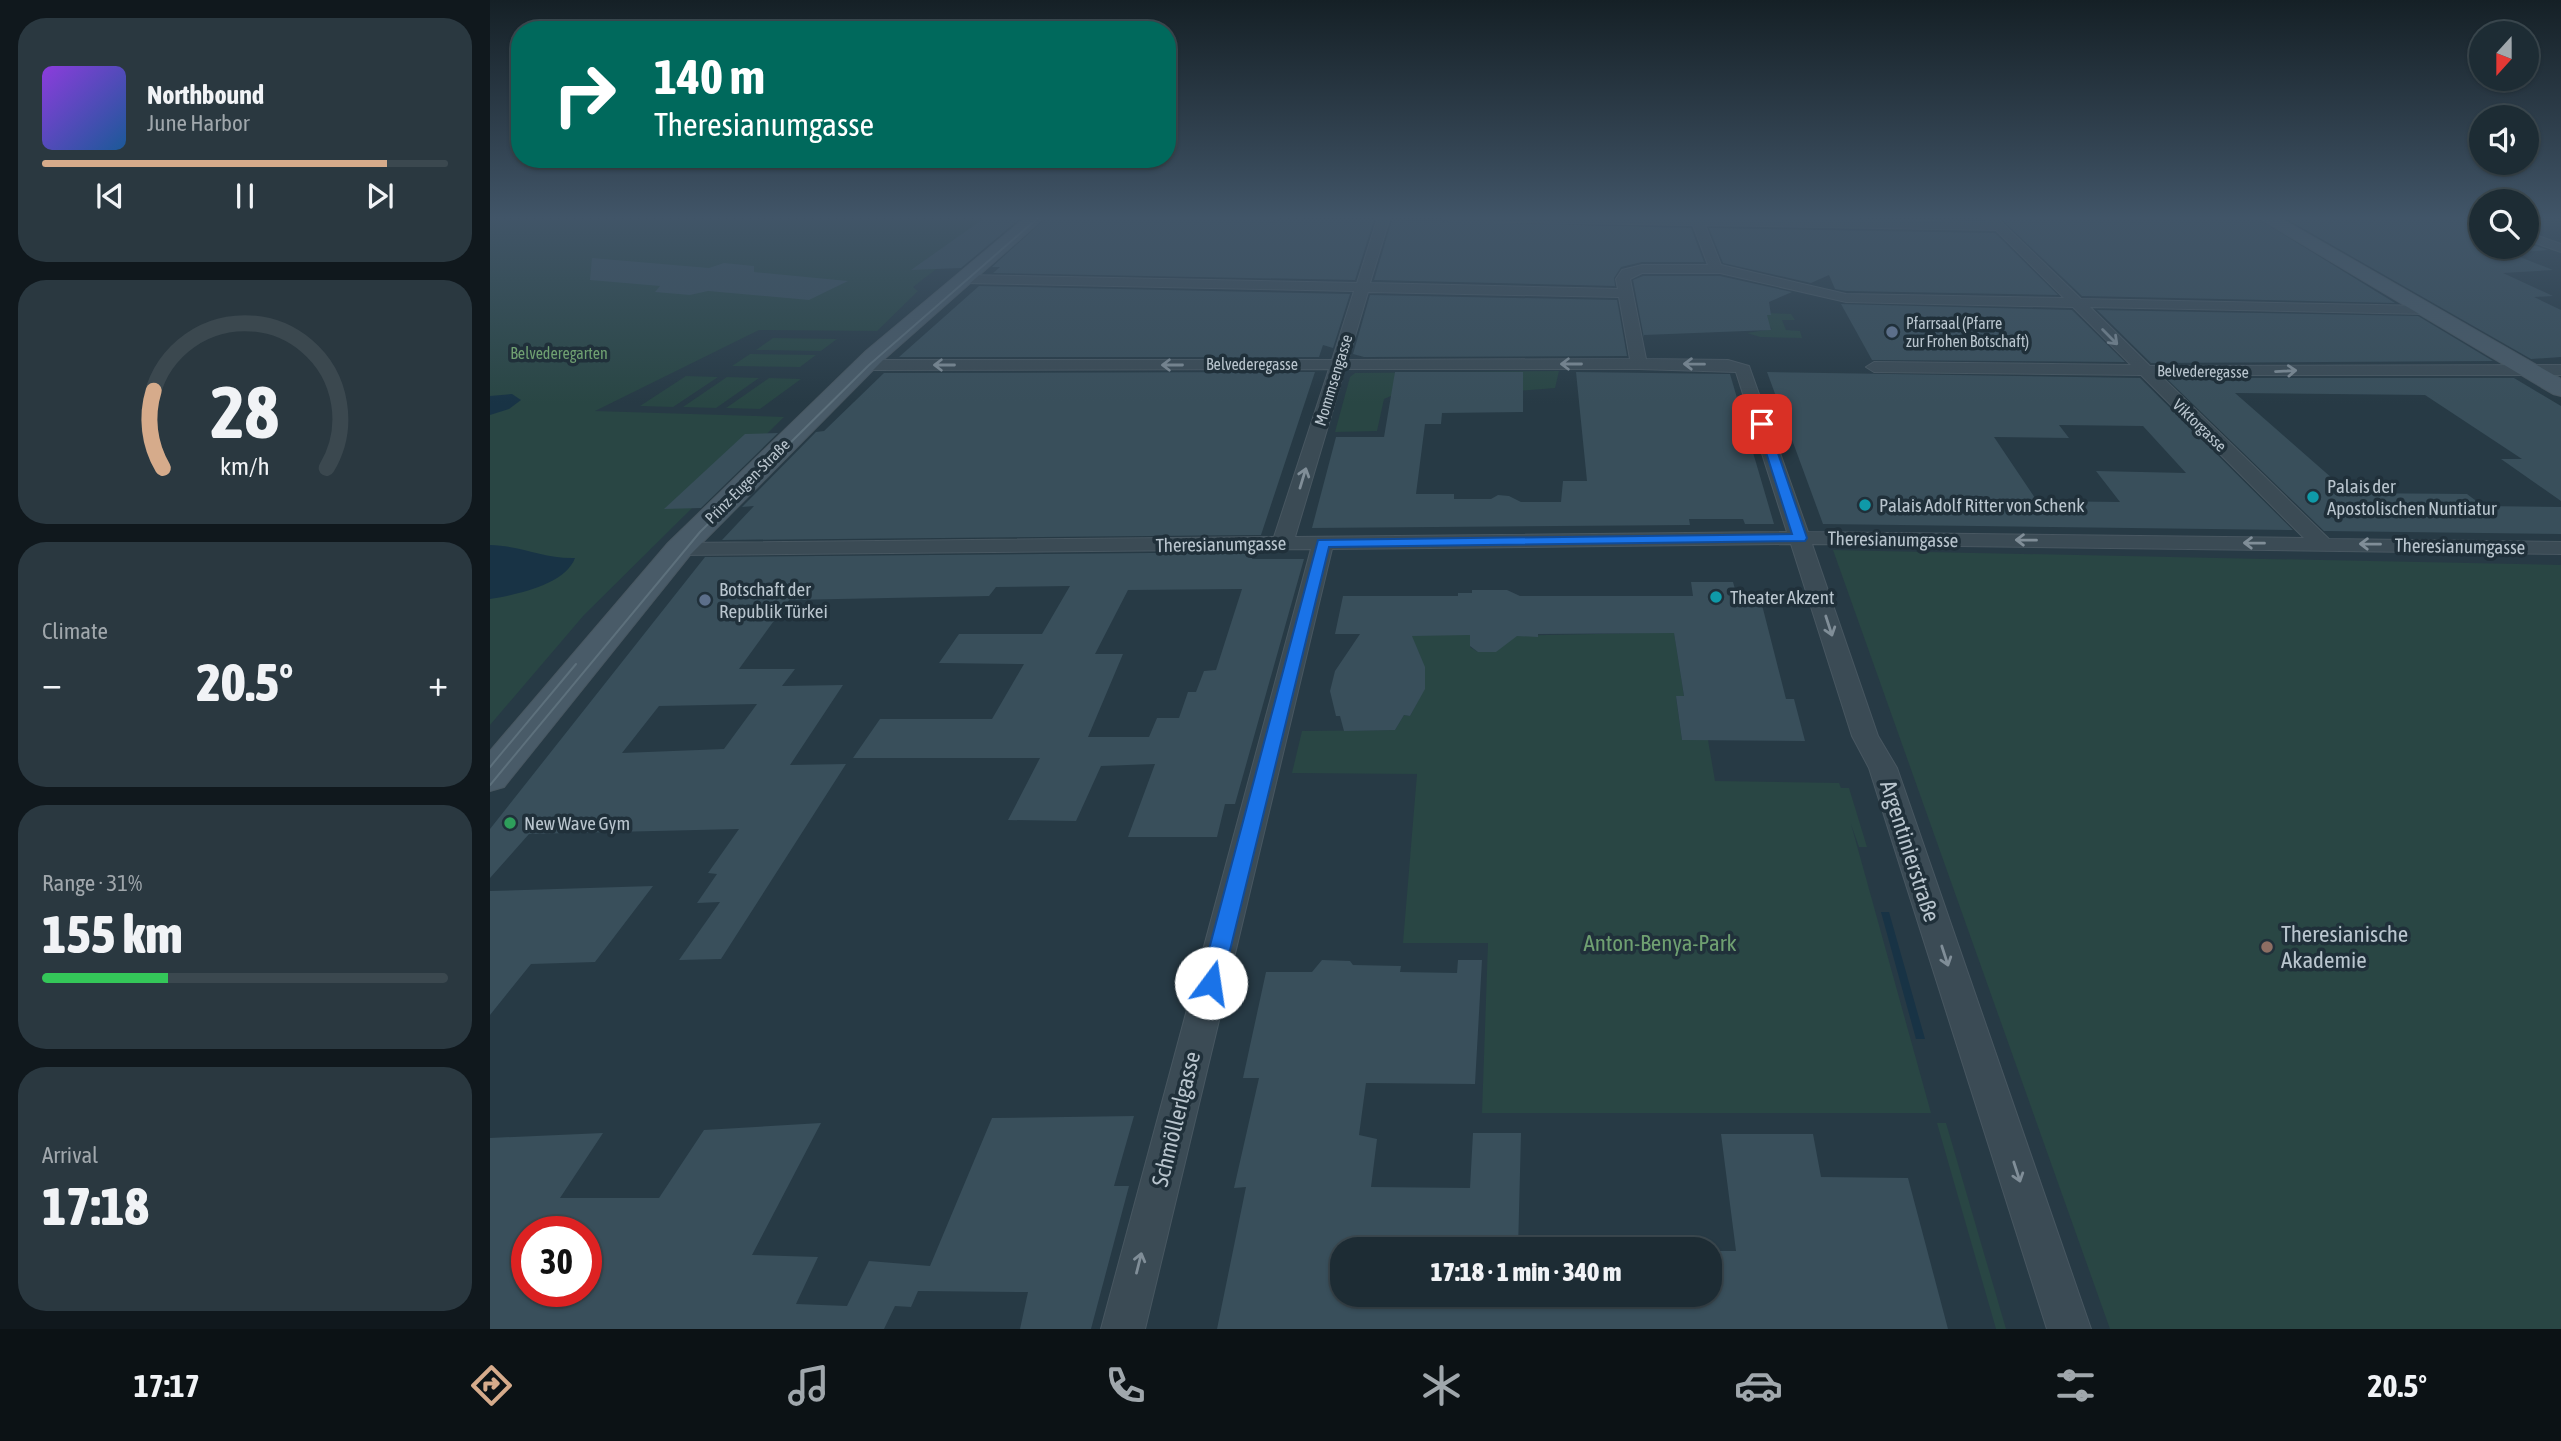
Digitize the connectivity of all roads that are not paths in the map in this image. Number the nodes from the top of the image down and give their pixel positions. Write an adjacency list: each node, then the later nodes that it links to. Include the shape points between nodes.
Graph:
1 (964, 279): 7 (street); 13 (street, Prinz-Eugen-Straße)
2 (1365, 279): 7 (street, Mommsengasse)
3 (1624, 279): 8 (street)
4 (1761, 279): 9 (street, via 1846,298)
5 (2052, 279): 9 (street, Viktorgasse)
6 (2373, 279): 10 (street)
7 (1362, 287): 8 (street); 11 (street, Mommsengasse)
8 (1626, 293): 12 (street)
9 (2076, 303): 10 (street); 16 (street, Viktorgasse, one-way to 16)
10 (2427, 310): 17 (street)
11 (1338, 364): 12 (street, Belvederegasse, one-way to 11); 13 (street, Belvederegasse, one-way to 13); 21 (street, Mommsengasse, one-way to 11)
12 (1639, 364): 18 (street, Belvederegasse, one-way to 12, via 1742,368 1728,365)
13 (864, 365): 25 (street, Prinz-Eugen-Straße)
14 (1874, 367): 16 (street, Belvederegasse)
15 (2561, 370): 17 (street, Belvederegasse)
16 (2144, 371): 17 (street, Belvederegasse, one-way to 17); 23 (street, Viktorgasse)
17 (2531, 371): 19 (street)
18 (1746, 374): 20 (street, Argentinierstraße)
19 (2561, 388)
20 (1800, 538): 22 (street, Theresianumgasse); 23 (street, Theresianumgasse, one-way to 20); 28 (street, Argentinierstraße, one-way to 28, via 1865,736 1882,768)
21 (1283, 543): 22 (street, Theresianumgasse); 25 (street, Theresianumgasse)
22 (1323, 543): 27 (street, Schmöllerlgasse, one-way to 22)
23 (2322, 544): 24 (street, Theresianumgasse, one-way to 23)
24 (2561, 548)
25 (679, 549): 26 (street, Prinz-Eugen-Straße)
26 (490, 777)
27 (1122, 1329)
28 (2069, 1329)

